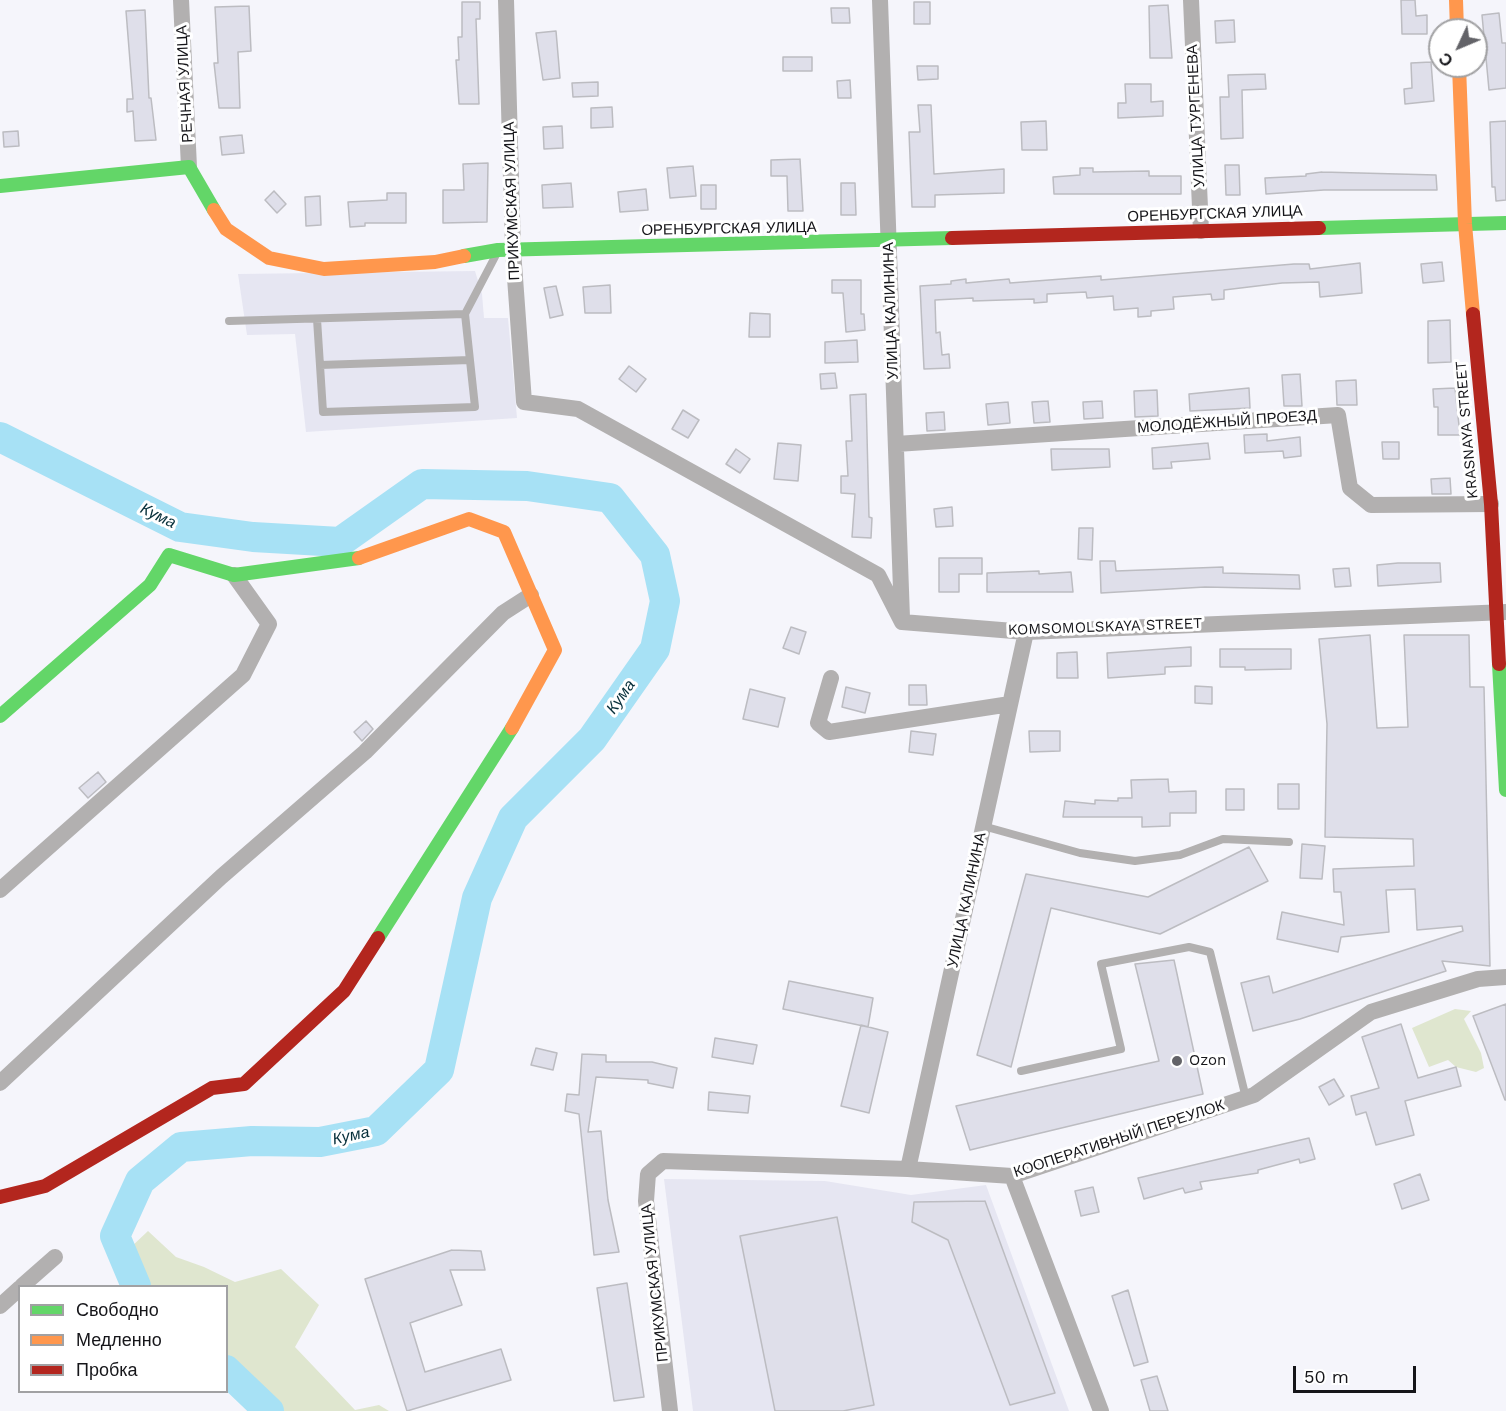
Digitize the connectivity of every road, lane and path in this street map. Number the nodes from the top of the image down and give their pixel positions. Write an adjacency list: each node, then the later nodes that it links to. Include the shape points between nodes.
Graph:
1 (181, 0): 8 (street, РЕЧНАЯ УЛИЦА)
2 (506, 0): 14 (street, ПРИКУМСКАЯ УЛИЦА)
3 (880, 0): 13 (street, УЛИЦА КАЛИНИНА)
4 (1191, 0): 12 (street, УЛИЦА ТУРГЕНЕВА)
5 (1456, 0): 6 (street)
6 (1457, 18)
7 (1459, 78): 11 (street, KRASNAYA STREET)
8 (189, 167): 9 (street); 14 (street, ОРЕНБУРГСКАЯ УЛИЦА, via 226,229 269,258 324,269 435,262)
9 (0, 186)
10 (1506, 223): 11 (street, ОРЕНБУРГСКАЯ УЛИЦА)
11 (1465, 224): 12 (street, ОРЕНБУРГСКАЯ УЛИЦА); 21 (street, KRASNAYA STREET)
12 (1201, 231): 13 (street, ОРЕНБУРГСКАЯ УЛИЦА)
13 (887, 242): 14 (street, ОРЕНБУРГСКАЯ УЛИЦА); 20 (street, УЛИЦА КАЛИНИНА)
14 (506, 250): 15 (lane); 25 (street, ПРИКУМСКАЯ УЛИЦА, via 524,402 578,409 878,575)
15 (465, 314): 16 (lane); 18 (lane)
16 (317, 319): 17 (lane); 19 (lane)
17 (229, 321)
18 (470, 360): 19 (lane); 19 (lane, via 475,407 322,412)
19 (320, 365)
20 (896, 444): 21 (street, МОЛОДЁЖНЫЙ ПРОЕЗД, via 1338,415 1350,488 1371,504); 25 (street, УЛИЦА КАЛИНИНА)
21 (1491, 504): 24 (street, KRASNAYA STREET)
22 (234, 575): 23 (street, via 356,559 469,519 504,532); 29 (street, via 169,555 150,585); 33 (street, via 268,624 243,675)
23 (531, 595): 36 (street, via 503,613 365,752 221,877); 41 (street, via 555,650 508,735 344,991 244,1084 212,1088 45,1186)
24 (1501, 612): 26 (street, KOMSOMOLSKAYA STREET); 30 (street, KRASNAYA STREET)
25 (902, 622): 26 (street, KOMSOMOLSKAYA STREET)
26 (1026, 632): 28 (street, УЛИЦА КАЛИНИНА)
27 (831, 678): 28 (street, via 818,723 829,732)
28 (1010, 704): 31 (street, УЛИЦА КАЛИНИНА)
29 (0, 716)
30 (1506, 790)
31 (983, 826): 32 (lane, via 1080,852 1135,861 1180,855 1223,839); 39 (street, УЛИЦА КАЛИНИНА)
32 (1289, 842)
33 (0, 890)
34 (1506, 977): 37 (street, КООПЕРАТИВНЫЙ ПЕРЕУЛОК, via 1478,979 1371,1012)
35 (1021, 1071): 37 (lane, via 1121,1049 1101,964 1189,947 1210,952)
36 (0, 1083)
37 (1246, 1098): 40 (street, КООПЕРАТИВНЫЙ ПЕРЕУЛОК)
38 (663, 1161): 39 (street, КООПЕРАТИВНЫЙ ПЕРЕУЛОК); 46 (street, ПРИКУМСКАЯ УЛИЦА, via 648,1174 646,1201)
39 (908, 1169): 40 (street, КООПЕРАТИВНЫЙ ПЕРЕУЛОК)
40 (1012, 1176): 47 (street)
41 (0, 1197)
42 (55, 1257): 43 (street)
43 (23, 1285)
44 (18, 1290): 45 (street)
45 (0, 1306)
46 (670, 1411)
47 (1101, 1411)

